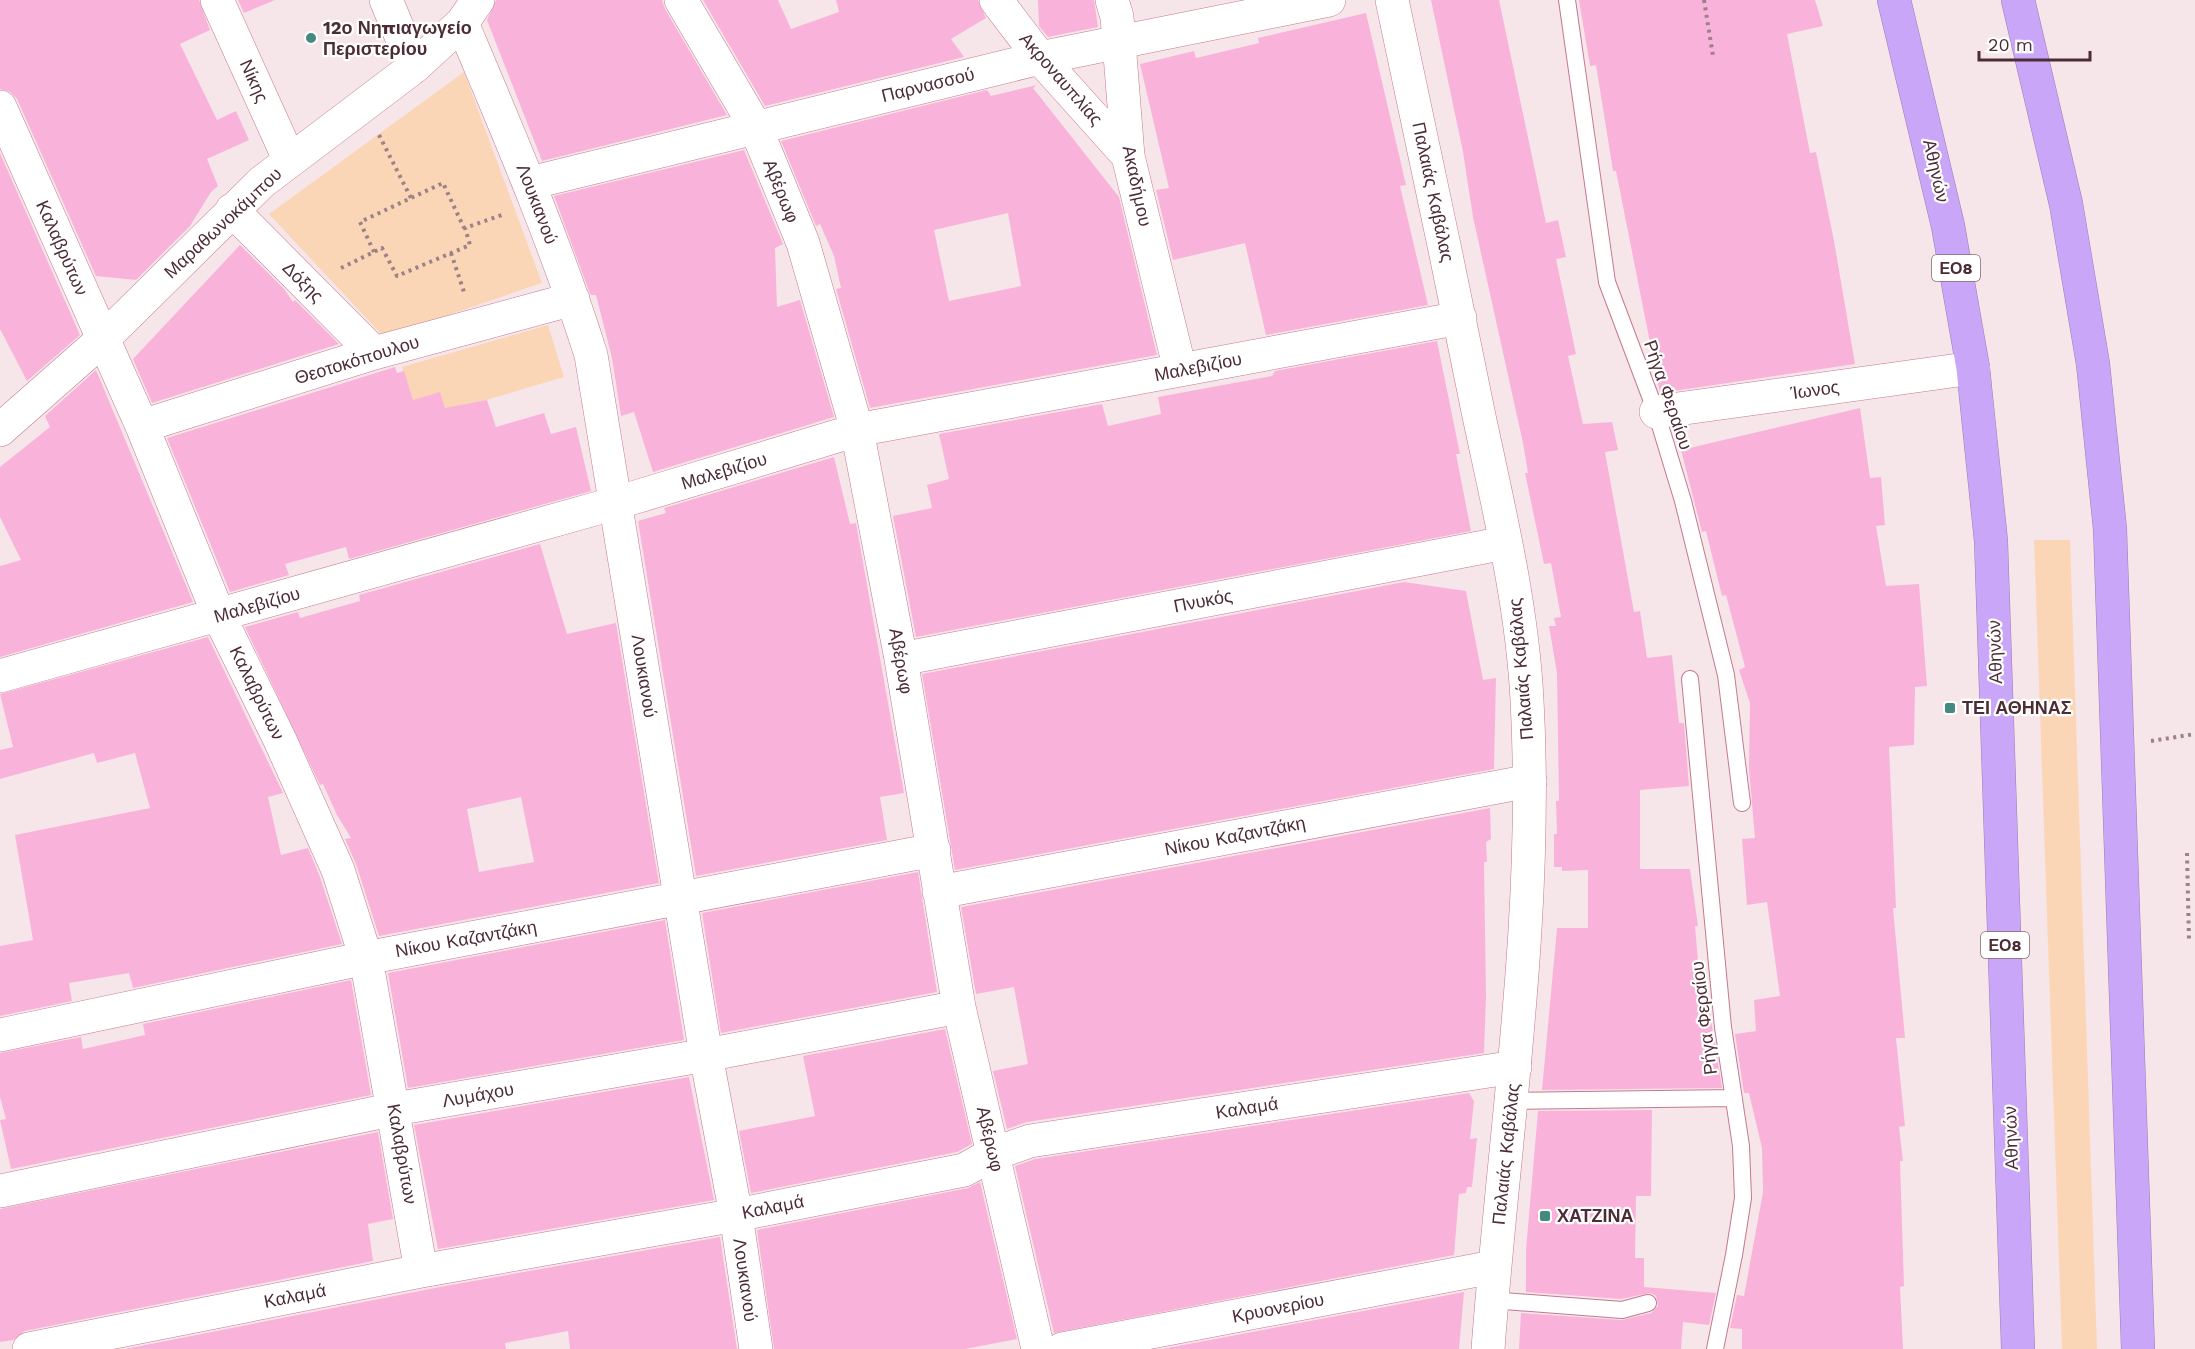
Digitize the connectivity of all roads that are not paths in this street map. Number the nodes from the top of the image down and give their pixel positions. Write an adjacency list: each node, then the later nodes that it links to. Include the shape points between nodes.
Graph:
1 (217, 0): 18 (street, Νίκης)
2 (386, 0): 14 (street)
3 (681, 0): 16 (street, Αβέρωφ)
4 (996, 0): 13 (street, Ακροναυπλίας)
5 (1112, 0): 12 (street, Ακαδήμου)
6 (1329, 0): 12 (street, Παρνασσού)
7 (1392, 0): 22 (street, Παλαιάς Καβάλας)
8 (1567, 0): 27 (lane, Ρήγα Φεραίου, via 1607,282)
9 (1894, 0): 25 (highway, Αθηνών / ΕΟ8, via 1948,226)
10 (2018, 0): 64 (highway, via 2066,204 2093,364 2110,529)
11 (470, 11): 14 (street, Μαραθωνοκάμπου); 19 (street, Λουκιανού)
12 (1119, 40): 13 (street, Παρνασσού); 17 (street, Ακαδήμου)
13 (1040, 58): 16 (street, Παρνασσού); 17 (street, Ακροναυπλίας)
14 (414, 67): 18 (street, Μαραθωνοκάμπου)
15 (0, 107): 23 (street, Καλαβρύτων)
16 (755, 126): 19 (street, Παρνασσού); 30 (street, Αβέρωφ, via 803,243)
17 (1128, 156): 26 (street, Ακαδήμου)
18 (290, 161): 20 (street, Μαραθωνοκάμπου)
19 (533, 193): 21 (street, Λουκιανού)
20 (231, 210): 23 (street, Μαραθωνοκάμπου); 24 (street, Δόξης)
21 (573, 299): 24 (street, Θεοτοκόπουλου); 31 (street, Λουκιανού, via 591,355)
22 (1460, 318): 26 (street, Μαλεβιζίου); 32 (street, Παλαιάς Καβάλας)
23 (102, 340): 28 (street, Καλαβρύτων); 29 (street, Μαραθωνοκάμπου)
24 (374, 353): 28 (street, Θεοτοκόπουλου)
25 (1973, 368): 27 (street, Ίωνος); 63 (highway, Αθηνών / ΕΟ8, via 1991,541)
26 (1180, 370): 30 (street, Μαλεβιζίου)
27 (1656, 412): 38 (lane, Ρήγα Φεραίου, via 1683,501 1726,675)
28 (142, 426): 33 (street, Καλαβρύτων)
29 (0, 430)
30 (856, 430): 31 (street, Μαλεβιζίου); 34 (street, Αβέρωφ)
31 (616, 503): 33 (street, Μαλεβιζίου); 41 (street, Λουκιανού)
32 (1505, 543): 34 (street, Πνυκός); 37 (street, Παλαιάς Καβάλας, via 1522,635)
33 (219, 616): 35 (street, Μαλεβιζίου); 42 (street, Καλαβρύτων, via 338,870)
34 (901, 659): 39 (street, Αβέρωφ)
35 (0, 676)
36 (1690, 680): 47 (lane, Ρήγα Φεραίου, via 1723,1027)
37 (1530, 781): 40 (street, Νίκου Καζαντζάκη); 46 (street, Παλαιάς Καβάλας, via 1529,872)
38 (1742, 802)
39 (934, 850): 40 (street, Αβέρωφ); 41 (street, Νίκου Καζαντζάκη)
40 (939, 892): 43 (street, Αβέρωφ)
41 (680, 900): 42 (street, Νίκου Καζαντζάκη); 45 (street, Λουκιανού)
42 (366, 958): 44 (street, Νίκου Καζαντζάκη); 49 (street, Καλαβρύτων)
43 (958, 1006): 45 (street, Λυμάχου); 50 (street, Αβέρωφ)
44 (0, 1035)
45 (706, 1055): 49 (street, Λυμάχου); 52 (street, Λουκιανού)
46 (1515, 1067): 48 (street, Παλαιάς Καβάλας); 50 (street, Καλαμά, via 1030,1141)
47 (1734, 1098): 48 (lane); 62 (lane, Ρήγα Φεραίου, via 1743,1198)
48 (1512, 1101): 53 (street, Παλαιάς Καβάλας)
49 (395, 1109): 51 (street, Λυμάχου); 54 (street, Καλαβρύτων)
50 (993, 1154): 52 (street, Καλαμά, via 964,1170); 59 (street, Αβέρωφ)
51 (0, 1191)
52 (736, 1215): 54 (street, Καλαμά); 58 (street, Λουκιανού)
53 (1493, 1267): 55 (street, Παλαιάς Καβάλας); 60 (street, Κρυονερίου)
54 (421, 1270): 57 (street, Καλαμά)
55 (1491, 1300): 56 (lane, via 1622,1310); 61 (street, Παλαιάς Καβάλας)
56 (1648, 1303)
57 (29, 1349)
58 (756, 1349)
59 (1038, 1349)
60 (1062, 1349)
61 (1488, 1349)
62 (1714, 1349)
63 (2018, 1349)
64 (2138, 1349)

